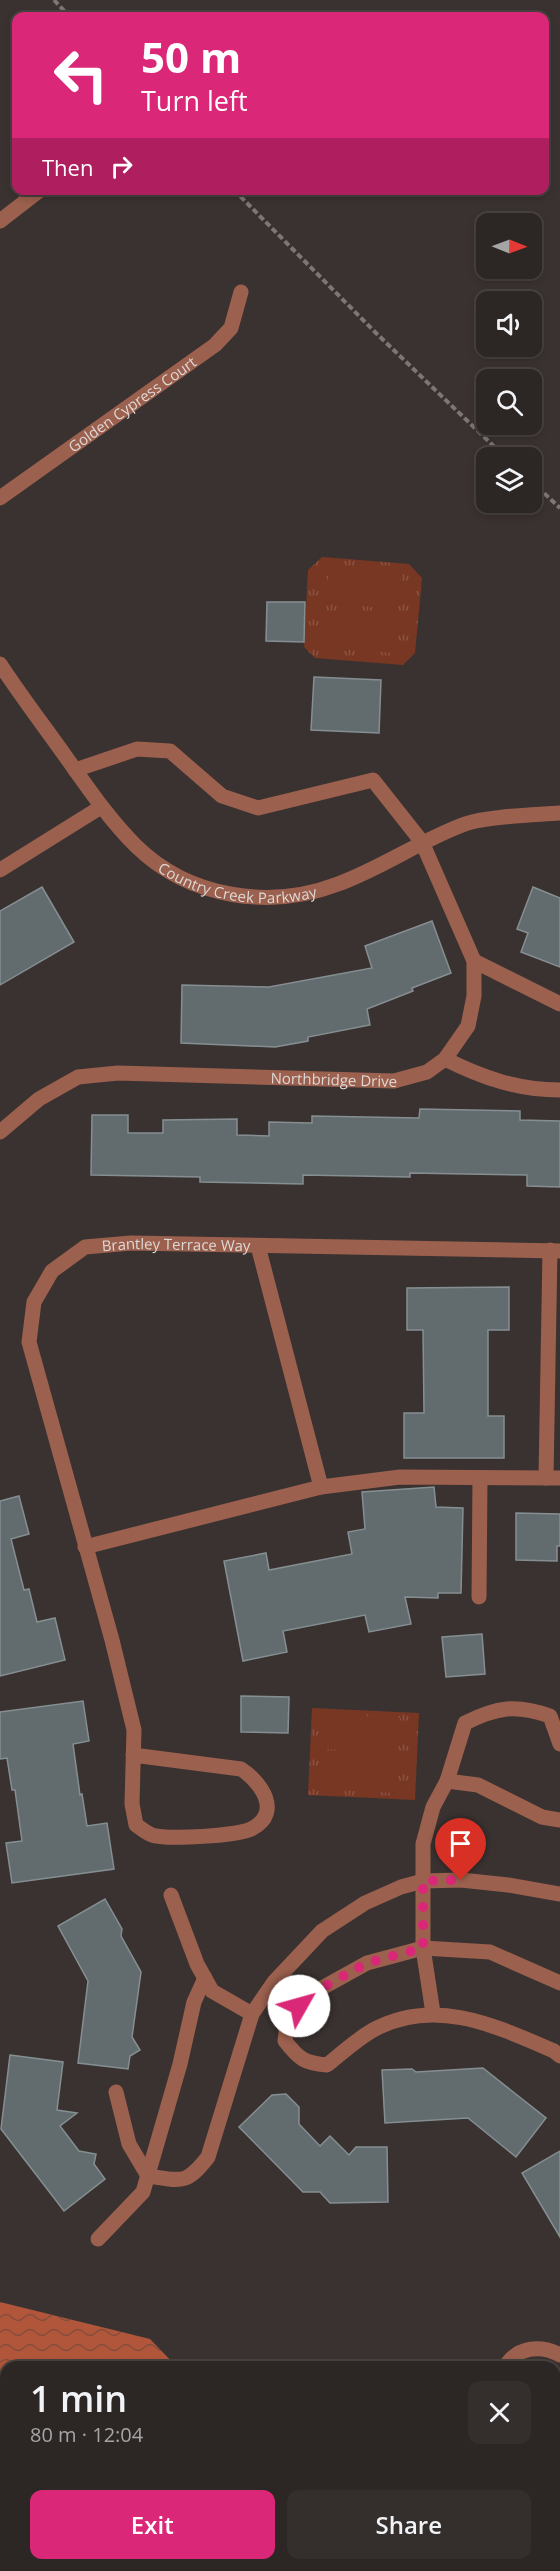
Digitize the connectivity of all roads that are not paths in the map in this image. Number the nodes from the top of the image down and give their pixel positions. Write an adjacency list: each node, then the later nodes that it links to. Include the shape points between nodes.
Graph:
1 (34, 195): 2 (street)
2 (0, 221)
3 (241, 292): 4 (street, Golden Cypress Court, via 231,328 215,345)
4 (0, 498)
5 (0, 664): 6 (street, Country Creek Parkway)
6 (75, 770): 7 (street, Country Creek Parkway); 9 (street, Northbridge Drive, via 137,749 170,751 222,796 258,808 373,780)
7 (101, 807): 9 (street, Country Creek Parkway, via 137,847 171,873 232,895 269,898 308,894 340,884); 10 (street)
8 (560, 813): 9 (street, Country Creek Parkway, via 468,822)
9 (422, 842): 11 (street, Northbridge Drive)
10 (0, 870)
11 (474, 962): 12 (street); 13 (street, Northbridge Drive, via 474,996 468,1026)
12 (560, 1004)
13 (446, 1059): 14 (street, via 477,1075 532,1090); 15 (street, Northbridge Drive, via 427,1072 394,1081 118,1073 78,1077 39,1099)
14 (560, 1090)
15 (0, 1132)
16 (258, 1246): 17 (street, Brantley Terrace Way); 20 (street); 21 (street, Brantley Terrace Way, via 131,1243 85,1247 52,1271 34,1302 29,1342)
17 (555, 1250): 19 (street)
18 (480, 1478): 19 (street); 20 (street, via 400,1477); 22 (street)
19 (553, 1478)
20 (321, 1487): 21 (street)
21 (85, 1547): 24 (street, Brantley Terrace Way, via 134,1730)
22 (479, 1597)
23 (560, 1744): 25 (street, via 550,1716 513,1707 488,1712 465,1723)
24 (133, 1755): 24 (street, Brantley Terrace Way, via 132,1804 136,1825 152,1835 225,1836 253,1829 263,1819 267,1799 253,1777 241,1769)
25 (447, 1781): 26 (street, via 478,1785 542,1817); 27 (street, via 423,1844)
26 (560, 1820)
27 (423, 1881): 28 (street, via 461,1880); 30 (street); 34 (street, via 365,1903 322,1931 274,1982)
28 (560, 1894)
29 (171, 1895): 31 (street)
30 (423, 1948): 32 (street, via 490,1952); 33 (street); 33 (street, via 367,1963 311,1994 288,2018 285,2041 308,2063 327,2065 374,2029 409,2016)
31 (205, 1978): 34 (street, via 212,1991); 37 (street, via 194,2002)
32 (560, 1983)
33 (433, 2013): 35 (street, via 495,2026)
34 (252, 2014): 37 (street, via 207,2157 194,2175 175,2181)
35 (560, 2056)
36 (116, 2092): 37 (street, via 129,2144)
37 (148, 2176): 38 (street, via 143,2192)
38 (99, 2239)
39 (560, 2355): 40 (street, via 540,2347 524,2350)
40 (512, 2361)

